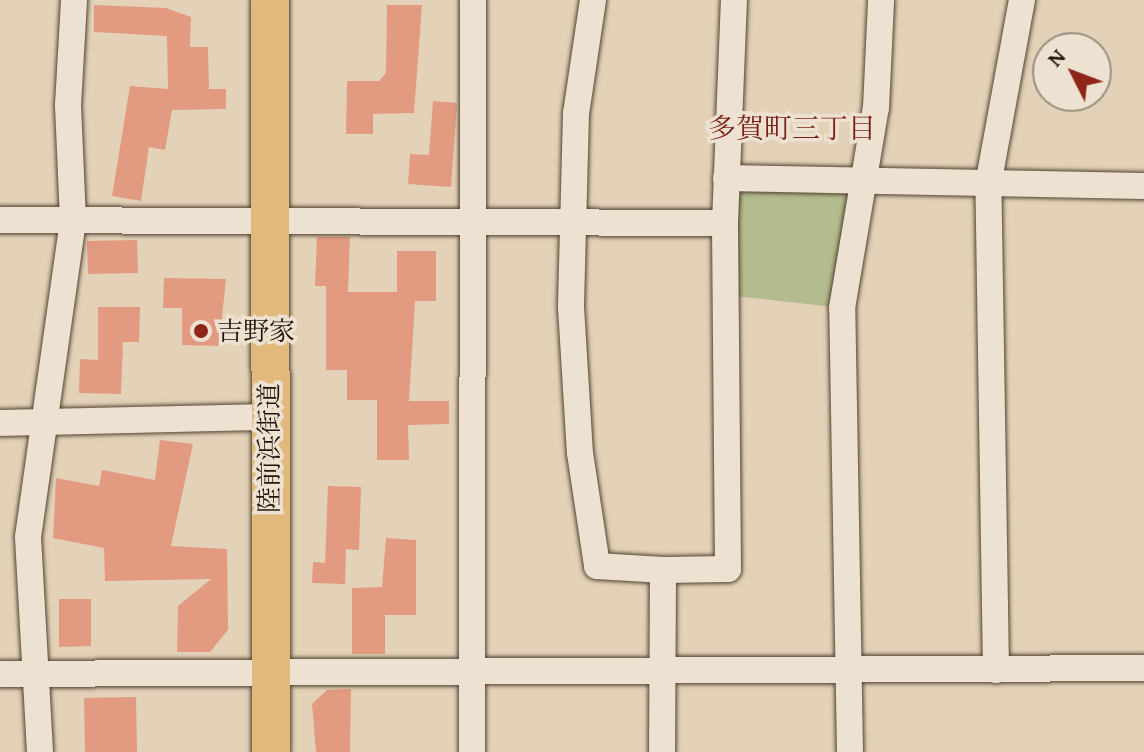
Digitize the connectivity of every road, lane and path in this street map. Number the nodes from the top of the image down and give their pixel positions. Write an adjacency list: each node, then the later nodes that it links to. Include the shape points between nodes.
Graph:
1 (74, 0): 14 (street, via 68,105)
2 (270, 0): 16 (highway, 陸前浜街道)
3 (473, 0): 15 (street)
4 (593, 0): 12 (street, via 576,114)
5 (734, 0): 8 (street)
6 (881, 0): 9 (street, via 876,108)
7 (1022, 0): 10 (street)
8 (726, 178): 9 (street); 17 (street)
9 (860, 184): 10 (street); 28 (street, via 842,322)
10 (988, 185): 11 (street); 25 (street)
11 (1144, 186)
12 (576, 219): 15 (street); 17 (street); 21 (street, via 571,307 597,566)
13 (0, 220): 14 (street)
14 (73, 220): 16 (street); 19 (street)
15 (469, 220): 16 (street); 22 (street)
16 (270, 221): 18 (highway, 陸前浜街道)
17 (725, 223): 21 (street, via 728,569)
18 (268, 417): 19 (street); 26 (highway, 陸前浜街道)
19 (49, 421): 20 (street); 24 (street, via 28,537 27,606)
20 (0, 423)
21 (663, 570): 27 (street)
22 (473, 668): 26 (street); 27 (street); 32 (street)
23 (1144, 668): 25 (street)
24 (40, 669): 26 (street); 29 (street); 30 (street)
25 (996, 670): 28 (street)
26 (271, 671): 31 (highway, 陸前浜街道)
27 (662, 671): 28 (street); 33 (street)
28 (848, 671): 34 (street)
29 (0, 674)
30 (40, 752)
31 (271, 752)
32 (472, 752)
33 (662, 752)
34 (850, 752)

